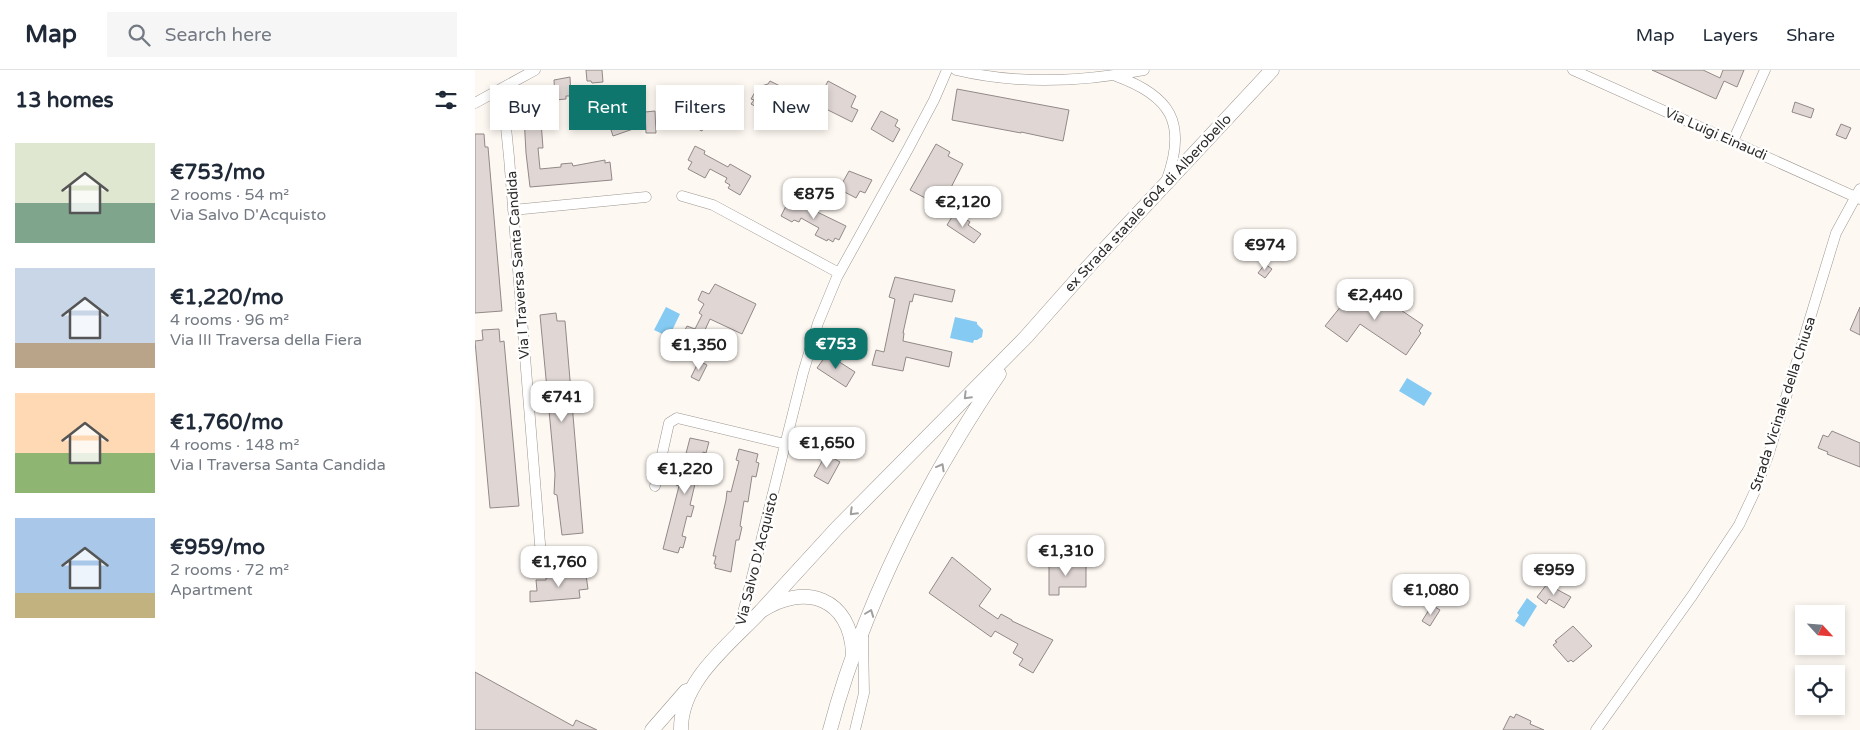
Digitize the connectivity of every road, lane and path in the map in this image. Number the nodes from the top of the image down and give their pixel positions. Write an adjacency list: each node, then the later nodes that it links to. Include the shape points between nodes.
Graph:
1 (535, 70): 9 (street)
2 (947, 70): 19 (street, Via Salvo D'Acquisto, via 908,149)
3 (956, 70): 8 (street, via 983,76 1059,81)
4 (1144, 70): 8 (street)
5 (1272, 70): 14 (main road, ex Strada statale 604 di Alberobello)
6 (1573, 70): 13 (street, Via Luigi Einaudi)
7 (1765, 70): 13 (street)
8 (1115, 75): 14 (street, via 1148,91 1170,114 1176,143)
9 (508, 85)
10 (490, 95): 11 (street)
11 (475, 104)
12 (506, 130): 18 (street, Via I Traversa Santa Candida)
13 (1733, 141): 15 (street, Via Luigi Einaudi)
14 (1166, 183): 20 (main road, ex Strada statale 604 di Alberobello)
15 (1859, 195): 33 (street, Strada Vicinale della Chiusa, via 1834,239 1769,453 1748,507 1697,589)
16 (682, 196): 19 (street, via 713,205)
17 (645, 197): 18 (street)
18 (513, 210): 23 (street, Via I Traversa Santa Candida, via 541,556)
19 (839, 273): 21 (street, Via Salvo D'Acquisto, via 818,323)
20 (1026, 337): 24 (main road, ex Strada statale 604 di Alberobello, one-way to 24, via 837,528); 25 (main road, ex Strada statale 604 di Alberobello, one-way to 20, via 917,510 989,388)
21 (785, 444): 22 (street, via 677,418 669,423); 26 (street, Via Salvo D'Acquisto)
22 (655, 486)
23 (576, 554)
24 (761, 611): 26 (main road, ex Strada statale 604 di Alberobello); 27 (main road, via 798,596 826,602 843,615 850,632)
25 (863, 632): 27 (main road, ex Strada statale 604 di Alberobello); 32 (street, via 864,693)
26 (737, 636): 28 (main road)
27 (853, 659): 31 (main road, ex Strada statale 604 di Alberobello)
28 (706, 668): 29 (main road); 30 (main road, via 686,700)
29 (652, 730)
30 (681, 730)
31 (830, 730)
32 (855, 730)
33 (1596, 730)

